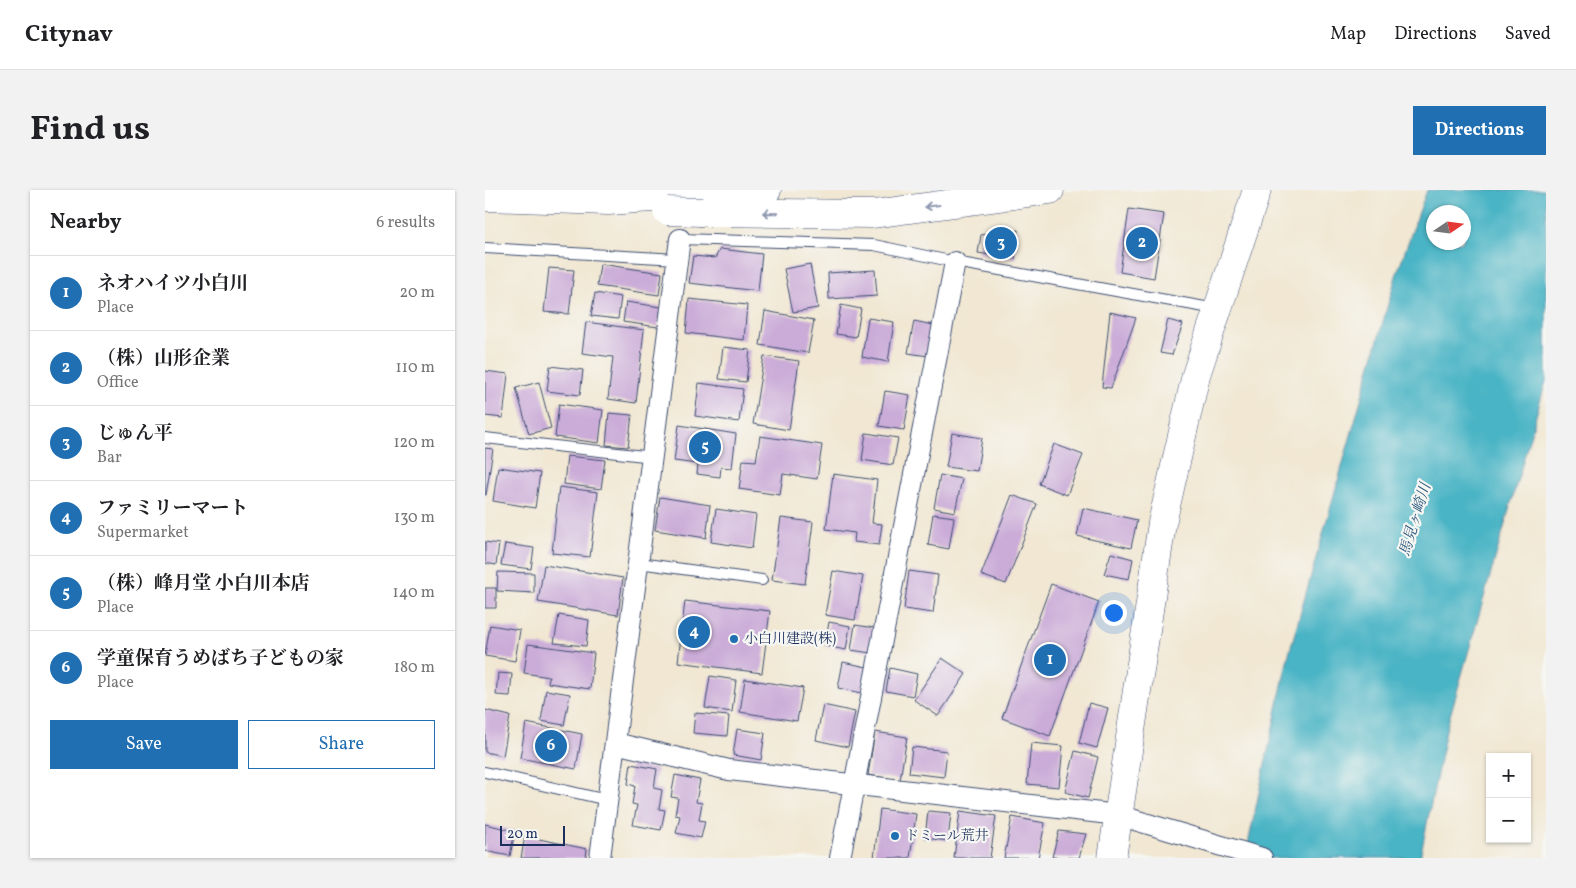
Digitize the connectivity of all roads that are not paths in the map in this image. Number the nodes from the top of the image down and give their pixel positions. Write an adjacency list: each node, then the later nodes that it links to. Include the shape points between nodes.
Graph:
1 (767, 190): 4 (main road, via 608,201)
2 (1050, 190): 4 (main road, one-way to 4, bridge, via 873,214 523,206)
3 (1257, 190): 9 (main road)
4 (485, 198)
5 (680, 239): 7 (street); 8 (lane, via 875,245)
6 (485, 248): 7 (lane)
7 (677, 259): 11 (street)
8 (955, 262): 9 (lane); 16 (street)
9 (1217, 309): 18 (main road, via 1196,375 1162,523)
10 (485, 438): 11 (lane)
11 (653, 457): 12 (street)
12 (639, 563): 13 (lane); 14 (street)
13 (763, 580)
14 (615, 743): 16 (street, via 729,770); 17 (street)
15 (485, 772): 17 (lane)
16 (854, 784): 18 (street); 21 (street)
17 (607, 800): 20 (street)
18 (1118, 815): 19 (street); 22 (main road)
19 (1260, 857)
20 (600, 858)
21 (840, 858)
22 (1112, 858)

